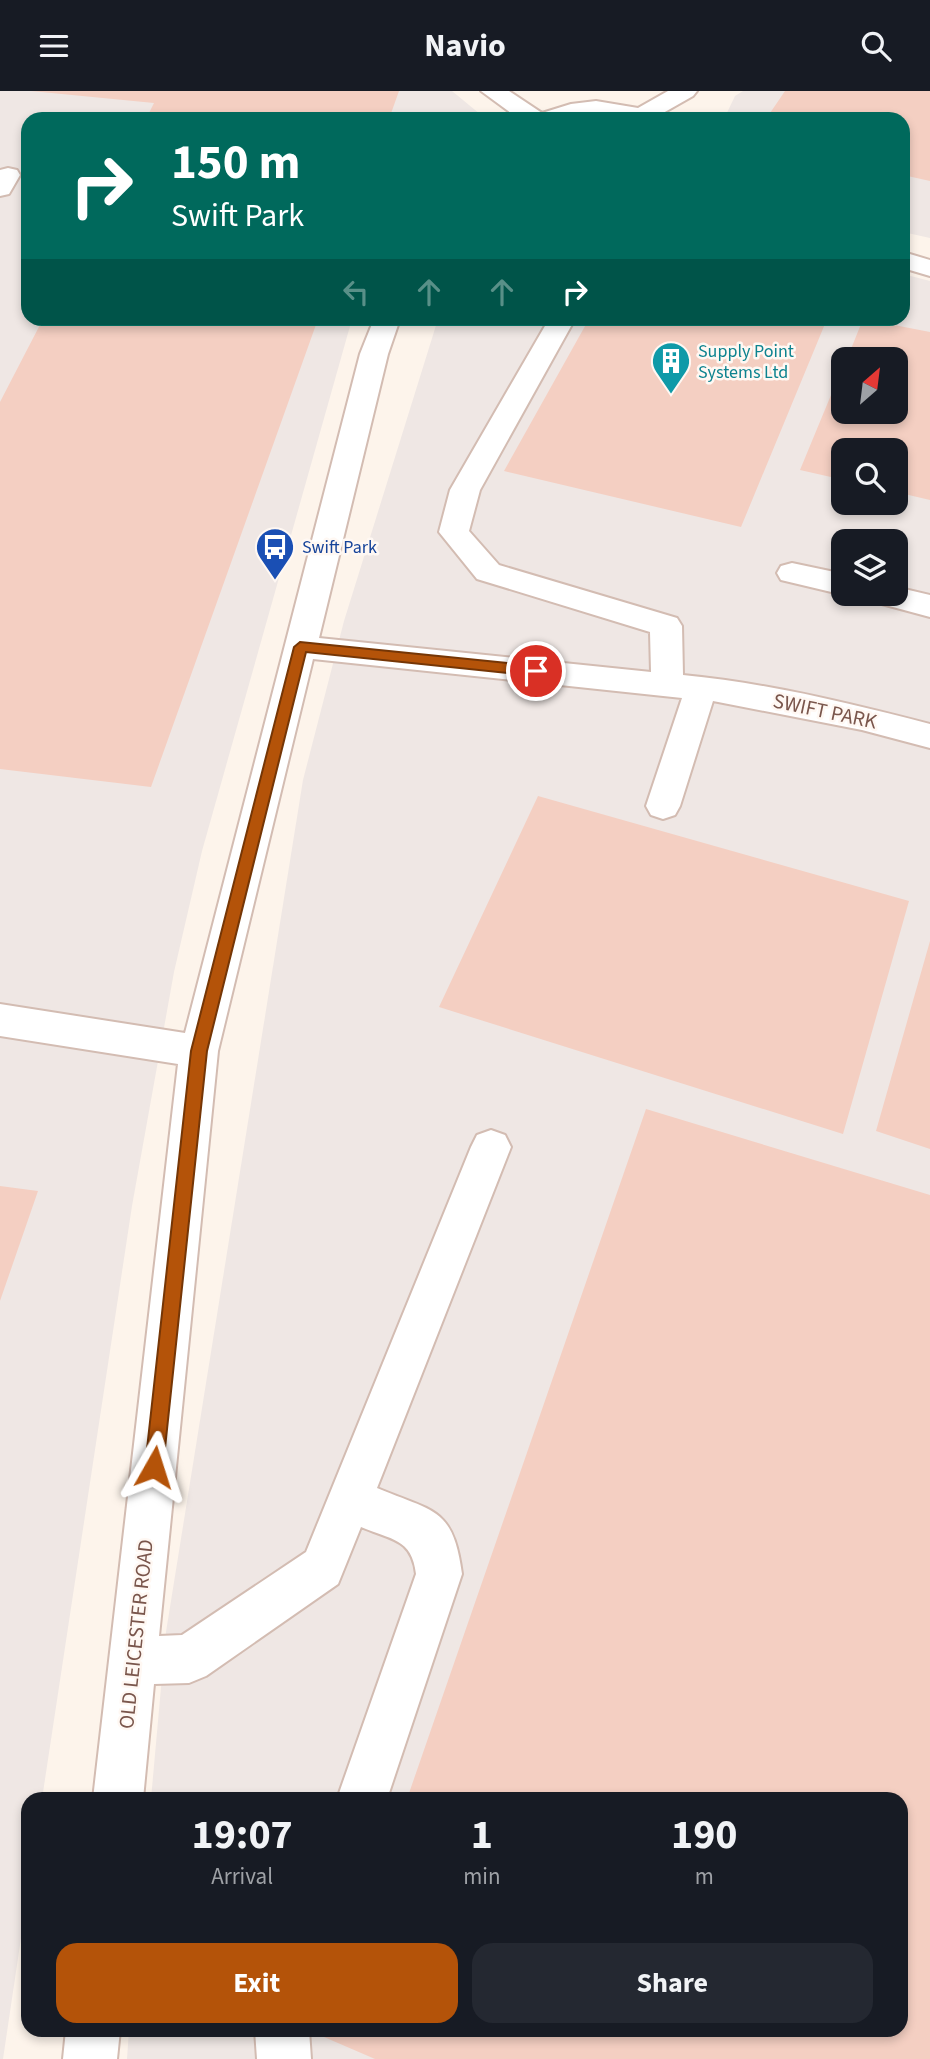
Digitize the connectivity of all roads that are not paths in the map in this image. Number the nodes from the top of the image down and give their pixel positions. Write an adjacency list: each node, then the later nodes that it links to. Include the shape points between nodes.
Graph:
1 (493, 91): 3 (street)
2 (685, 91): 6 (street)
3 (524, 112)
4 (570, 112): 5 (street)
5 (613, 112)
6 (653, 112)
7 (910, 262): 8 (street)
8 (930, 268)
9 (384, 326): 15 (street, OLD LEICESTER ROAD)
10 (558, 326): 16 (street, via 465,490 454,532 488,572 666,626)
11 (792, 573): 12 (street)
12 (831, 582)
13 (908, 600): 14 (street)
14 (930, 606)
15 (300, 647): 16 (street, SWIFT PARK); 21 (street, OLD LEICESTER ROAD)
16 (667, 685): 17 (street, SWIFT PARK)
17 (701, 688): 18 (street, SWIFT PARK); 19 (street)
18 (930, 736)
19 (663, 806)
20 (0, 1020): 21 (street)
21 (199, 1051): 24 (street, OLD LEICESTER ROAD)
22 (491, 1147): 23 (street)
23 (350, 1499): 24 (street, via 322,1567 189,1659); 26 (street, via 420,1528 435,1543 439,1574)
24 (133, 1661): 25 (street, OLD LEICESTER ROAD)
25 (119, 1792)
26 (364, 1792)
27 (92, 2037): 29 (street)
28 (282, 2037): 30 (street)
29 (90, 2059)
30 (284, 2059)

